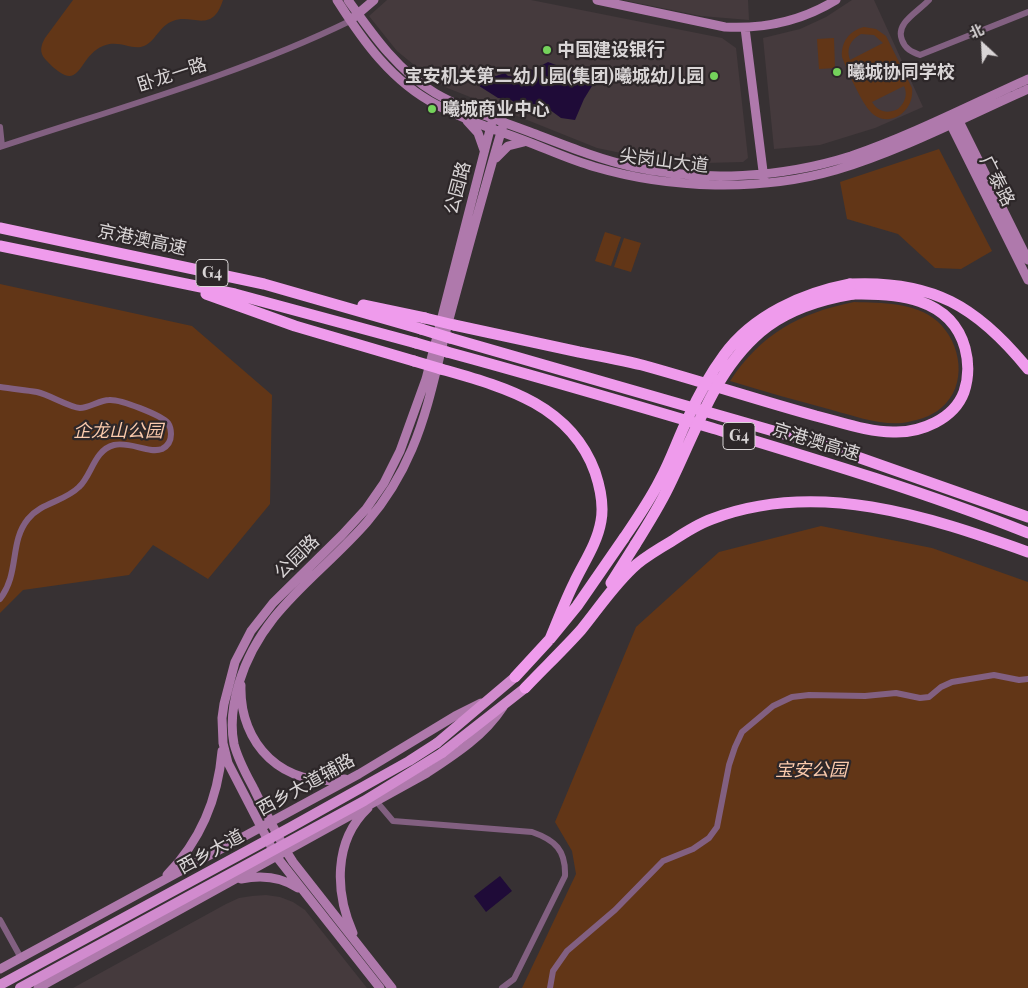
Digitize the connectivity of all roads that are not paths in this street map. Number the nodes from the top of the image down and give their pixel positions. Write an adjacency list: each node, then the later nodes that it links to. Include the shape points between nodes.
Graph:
1 (337, 0): 9 (main road, 尖岗山大道)
2 (348, 0): 8 (main road, 尖岗山大道)
3 (374, 0): 8 (main road)
4 (597, 0): 10 (main road, via 725,27)
5 (836, 0): 10 (main road, via 787,22)
6 (929, 0): 7 (street, via 901,26 903,44 910,52 920,55)
7 (1028, 12)
8 (358, 14): 9 (main road); 13 (main road, 尖岗山大道, via 393,60 418,82 448,100)
9 (350, 21): 15 (main road, 尖岗山大道, via 396,77 430,102); 21 (street, 卧龙一路, via 246,66)
10 (745, 28): 24 (main road)
11 (1028, 79): 14 (main road, 尖岗山大道)
12 (1028, 88): 14 (main road, 尖岗山大道)
13 (493, 118): 16 (main road, 尖岗山大道); 18 (main road, 公园路)
14 (953, 118): 24 (main road, 尖岗山大道, via 895,148 835,170 801,178); 27 (main road, 广泰路); 29 (main road, 广泰路)
15 (465, 119): 18 (main road, 尖岗山大道); 22 (main road, via 478,133)
16 (504, 122): 19 (main road, 公园路); 24 (main road, 尖岗山大道, via 588,154 633,166 683,174)
17 (0, 127): 21 (street)
18 (490, 128): 19 (main road, 尖岗山大道); 22 (main road, 公园路)
19 (501, 131): 20 (main road, 尖岗山大道); 23 (main road, 公园路)
20 (526, 141): 23 (main road, via 508,146); 24 (main road, 尖岗山大道, via 595,167 643,178 696,184)
21 (1, 146)
22 (484, 152): 46 (main road, 公园路, via 426,379 400,451 366,509 273,603 251,631 227,687 222,718)
23 (492, 162): 40 (main road, 公园路, via 427,408 405,465 368,521 272,618 255,644)
24 (764, 178)
25 (0, 228): 31 (highway, 京港澳高速 / G4, via 264,284)
26 (0, 246): 28 (highway, 京港澳高速 / G4)
27 (1028, 260)
28 (170, 280): 35 (highway, 京港澳高速 / G4, bridge, via 235,294 543,378 824,461); 39 (highway, bridge, via 295,326 488,382 534,402 568,427 592,464 598,481 602,519 596,540)
29 (1028, 280)
30 (851, 289): 31 (highway, bridge, via 915,299 943,314 954,326 967,353 967,382 955,407 946,416 904,432 875,430 640,365 454,325); 32 (highway, via 894,284 918,289 959,305 997,333); 38 (highway, bridge, via 788,314 768,326 733,360 719,381 656,513); 39 (highway, bridge, via 828,288 804,296 745,334 725,354 688,417 650,499 577,606)
31 (423, 324): 34 (highway, 京港澳高速 / G4, bridge, via 450,338 828,447)
32 (1028, 369)
33 (0, 387): 37 (street, via 38,392 81,408 98,402 122,401 168,422 172,436 169,443 156,450 120,443 102,451 79,487 33,514 21,529 12,575)
34 (1028, 517)
35 (1028, 532)
36 (1028, 552): 38 (highway, via 927,519 868,505 814,501 761,505 710,520 658,549 622,579)
37 (0, 600)
38 (580, 631): 43 (highway)
39 (550, 639): 41 (highway)
40 (241, 675): 47 (main road, via 243,706 249,728 259,746 274,762 306,779 333,781); 51 (main road, 公园路, via 232,726 234,743 238,759)
41 (515, 677): 44 (main road, 西乡大道)
42 (1028, 679): 70 (street, via 994,675 952,682 929,697 808,695 792,697 773,706 742,732 729,765 717,827 709,838 663,862 616,910 567,952 553,971)
43 (526, 688): 45 (main road, 西乡大道)
44 (493, 697): 47 (main road, 西乡大道辅路); 64 (main road, 西乡大道, bridge, via 437,743 409,761)
45 (505, 704): 49 (main road, via 467,747); 65 (main road, 西乡大道, bridge, via 442,753 355,805)
46 (223, 743): 52 (main road, 公园路, via 231,771); 56 (main road, via 218,785 202,827 186,854)
47 (359, 774): 48 (main road, 西乡大道辅路)
48 (332, 789): 50 (main road, via 325,795 323,808 330,817); 51 (main road, 西乡大道辅路)
49 (376, 801): 50 (main road); 61 (main road, via 351,831 340,868 344,907); 69 (street, via 393,821 532,832 549,838 560,851 566,863 565,876 514,979)
50 (344, 819): 53 (main road)
51 (271, 822): 52 (main road, 西乡大道辅路); 53 (main road, 公园路)
52 (261, 828): 54 (main road, 公园路); 55 (main road, 西乡大道辅路)
53 (286, 851): 54 (main road); 61 (main road, 公园路)
54 (276, 856): 57 (main road); 59 (main road, 公园路)
55 (196, 862): 56 (main road, 西乡大道辅路); 58 (main road, via 210,863 218,869 221,879)
56 (160, 882): 62 (main road, 西乡大道辅路)
57 (226, 884): 58 (main road); 59 (main road, via 264,876 292,884)
58 (217, 888): 66 (main road)
59 (305, 892): 67 (main road, 公园路)
60 (0, 920): 62 (street)
61 (358, 945): 68 (main road, 公园路)
62 (21, 958): 63 (main road, 西乡大道辅路)
63 (0, 969)
64 (0, 985)
65 (20, 988)
66 (38, 988)
67 (380, 988)
68 (392, 988)
69 (502, 988)
70 (550, 988)

